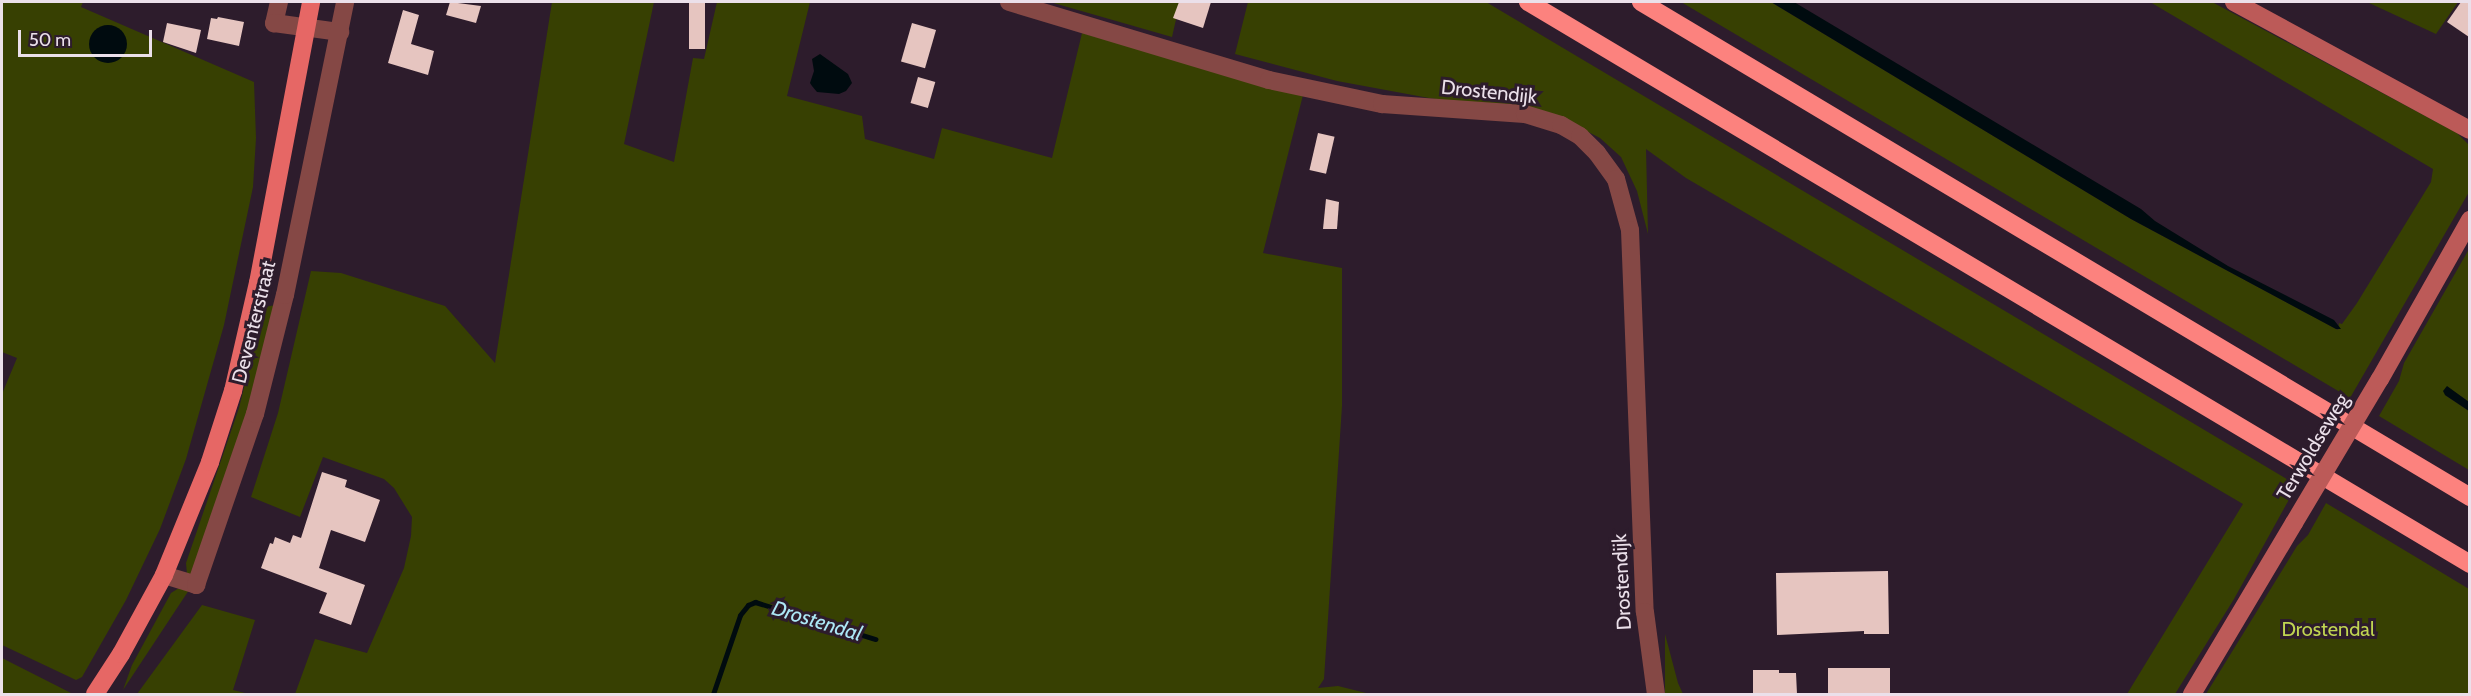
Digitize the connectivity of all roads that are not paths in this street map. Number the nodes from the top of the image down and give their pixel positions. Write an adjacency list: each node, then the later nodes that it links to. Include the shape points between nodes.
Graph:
1 (279, 2): 8 (street, via 274,23)
2 (311, 2): 8 (main road, Deventerstraat)
3 (345, 2): 9 (street, Deventerstraat)
4 (1009, 2): 16 (street, Drostendijk, via 1303,87 1382,104 1525,114 1561,125 1597,153 1616,179 1630,230 1645,612)
5 (1528, 2): 13 (highway)
6 (1641, 2): 12 (highway)
7 (2234, 2): 10 (street)
8 (306, 27): 9 (street); 14 (main road, Deventerstraat, via 258,284 232,391 210,462)
9 (340, 32): 14 (street, Deventerstraat, via 285,295 255,414 195,585)
10 (2469, 130)
11 (2469, 220): 17 (street, Terwoldseweg, bridge, via 2380,379)
12 (2469, 496)
13 (2469, 564)
14 (164, 575): 15 (main road, Deventerstraat)
15 (95, 694)
16 (1656, 694)
17 (2192, 694)

